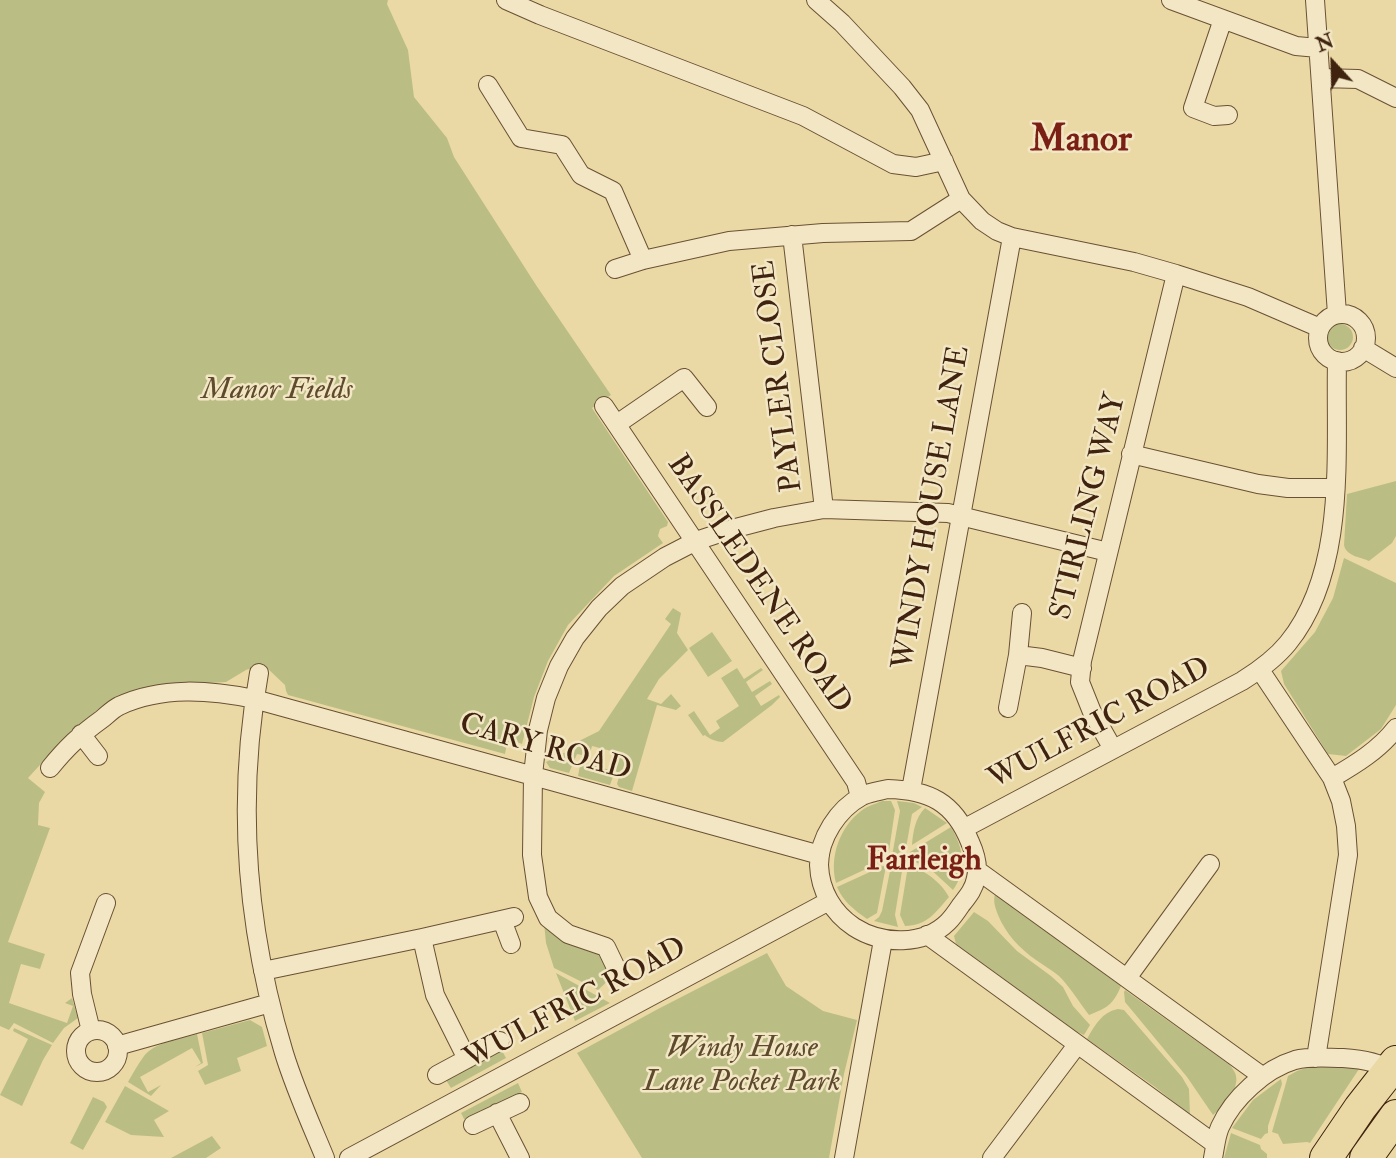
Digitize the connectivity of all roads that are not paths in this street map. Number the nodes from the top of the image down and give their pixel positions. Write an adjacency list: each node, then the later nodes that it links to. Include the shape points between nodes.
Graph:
1 (506, 0): 5 (street)
2 (816, 0): 12 (street, via 902,87 920,110)
3 (1171, 0): 6 (street)
4 (1315, 0): 7 (street)
5 (542, 7): 12 (street, via 803,116 893,164 916,167)
6 (1223, 19): 7 (street, via 1296,46); 11 (street, via 1193,108 1214,116)
7 (1318, 48): 8 (street)
8 (1321, 78): 10 (street, via 1358,79); 19 (street)
9 (488, 85): 16 (street, via 521,138 562,145 582,175 613,191)
10 (1396, 98)
11 (1228, 115)
12 (944, 161): 13 (street)
13 (961, 199): 14 (street, via 911,231); 15 (street, via 982,222)
14 (792, 235): 16 (street, via 729,241); 29 (street, PAYLER CLOSE)
15 (1012, 237): 18 (street); 30 (street, WINDY HOUSE LANE)
16 (643, 260): 17 (street)
17 (615, 268)
18 (1176, 274): 20 (street, via 1248,297); 27 (street, STIRLING WAY)
19 (1337, 314): 20 (street); 21 (street, via 1359,321 1366,336)
20 (1320, 328): 22 (street, via 1320,349)
21 (1363, 348): 22 (street, via 1350,360); 23 (street)
22 (1337, 361): 28 (street, WULFRIC ROAD)
23 (1396, 368)
24 (604, 406): 26 (street, BASSLEDENE ROAD)
25 (707, 407): 26 (street, via 684,378)
26 (617, 424): 31 (street, BASSLEDENE ROAD)
27 (1131, 454): 28 (street, via 1258,484); 32 (street, STIRLING WAY)
28 (1335, 488): 36 (street, WULFRIC ROAD, via 1332,536 1309,609 1287,643)
29 (824, 509): 30 (street); 31 (street)
30 (960, 516): 32 (street); 47 (street, WINDY HOUSE LANE)
31 (696, 541): 45 (street, via 622,586 575,638 546,698); 48 (street, BASSLEDENE ROAD, via 856,782)
32 (1108, 552): 35 (street, STIRLING WAY)
33 (1022, 613): 34 (street)
34 (1018, 655): 35 (street); 39 (street)
35 (1082, 668): 42 (street, STIRLING WAY, via 1080,682)
36 (1260, 670): 42 (street, WULFRIC ROAD); 46 (street)
37 (259, 673): 38 (street)
38 (254, 699): 41 (street, CARY ROAD, via 208,691 144,697 118,707); 45 (street, CARY ROAD); 59 (street, via 247,825 249,885)
39 (1008, 708)
40 (1396, 728): 46 (street, via 1360,762)
41 (81, 734): 43 (street); 44 (street, CARY ROAD)
42 (1113, 749): 49 (street, WULFRIC ROAD)
43 (99, 756)
44 (50, 768)
45 (533, 775): 50 (street, CARY ROAD); 60 (street, via 532,855 538,897 548,918 568,934 606,947)
46 (1332, 778): 67 (street, via 1341,801 1348,855)
47 (911, 790): 48 (street, via 888,789); 49 (street, via 947,807)
48 (860, 797): 50 (street, via 834,822)
49 (965, 828): 52 (street)
50 (820, 855): 53 (street, via 821,882)
51 (1210, 864): 61 (street)
52 (977, 870): 55 (street, via 972,891 948,922); 61 (street)
53 (829, 901): 57 (street, via 856,928); 78 (street, WULFRIC ROAD)
54 (106, 903): 63 (street, via 80,973)
55 (927, 935): 57 (street); 65 (street)
56 (422, 938): 58 (street, via 508,918); 59 (street); 68 (street, via 435,995)
57 (883, 940): 80 (street)
58 (512, 944)
59 (263, 971): 62 (street)
60 (618, 972)
61 (1127, 978): 71 (street)
62 (270, 1003): 66 (street); 77 (street, via 300,1100)
63 (91, 1031): 66 (street, via 107,1033); 66 (street, via 80,1038 75,1049 77,1061 86,1070 110,1069 117,1059)
64 (500, 1041): 68 (street)
65 (1077, 1045): 76 (street); 81 (street)
66 (117, 1046)
67 (1315, 1058): 69 (street, via 1360,1060); 71 (street, via 1296,1060)
68 (467, 1059): 70 (street)
69 (1394, 1069): 82 (highway)
70 (438, 1075)
71 (1262, 1076): 76 (street, via 1221,1126)
72 (520, 1103): 73 (street)
73 (497, 1113): 75 (street); 79 (street)
74 (1396, 1116): 83 (highway)
75 (473, 1125)
76 (1214, 1151)
77 (325, 1158)
78 (349, 1158)
79 (520, 1158)
80 (844, 1158)
81 (992, 1158)
82 (1326, 1158)
83 (1366, 1158)

